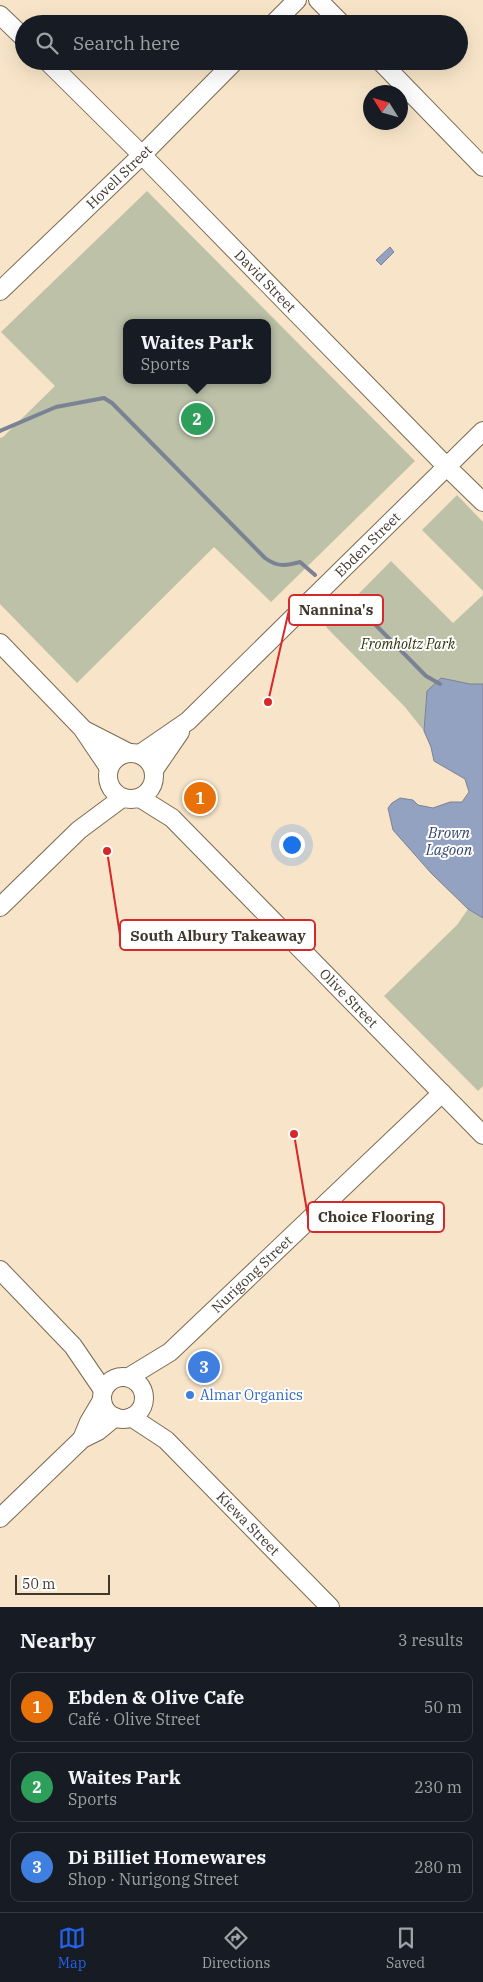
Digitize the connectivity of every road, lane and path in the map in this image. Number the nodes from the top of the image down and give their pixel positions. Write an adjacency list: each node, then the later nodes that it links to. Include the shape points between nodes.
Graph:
1 (297, 0): 4 (street)
2 (318, 0): 5 (street)
3 (0, 15): 6 (street)
4 (282, 15)
5 (333, 15)
6 (15, 29)
7 (56, 70): 10 (street, David Street)
8 (226, 70): 10 (street, Hovell Street)
9 (389, 70): 11 (street)
10 (142, 155): 12 (street, Hovell Street); 14 (street, David Street)
11 (483, 167)
12 (0, 291)
13 (483, 431): 14 (street, Ebden Street)
14 (447, 467): 15 (street, David Street); 17 (street, Ebden Street)
15 (483, 502)
16 (0, 643): 18 (street)
17 (188, 722): 19 (street, Ebden Street); 20 (street, Ebden Street)
18 (82, 728): 19 (street); 21 (street)
19 (134, 754): 20 (street, via 149,760); 21 (street, via 117,758)
20 (154, 775): 23 (street, via 150,791); 24 (street, Olive Street)
21 (109, 776): 22 (street, via 116,795); 25 (street)
22 (122, 798): 23 (street); 25 (street)
23 (140, 798): 24 (street, Olive Street)
24 (172, 818): 27 (street, Olive Street)
25 (78, 830): 26 (street)
26 (0, 907)
27 (442, 1093): 28 (street, Olive Street); 31 (street, Nurigong Street)
28 (483, 1135)
29 (0, 1270): 30 (street, Kiewa Street)
30 (73, 1346): 31 (street, Kiewa Street); 32 (street, Kiewa Street)
31 (133, 1386): 32 (street, via 112,1380); 33 (street, via 137,1413); 35 (street, Kiewa Street)
32 (103, 1395): 33 (street, via 106,1410); 34 (street)
33 (123, 1417): 34 (street); 35 (street, Kiewa Street)
34 (82, 1439): 36 (street)
35 (166, 1440): 37 (street, Kiewa Street)
36 (0, 1518)
37 (330, 1607)

